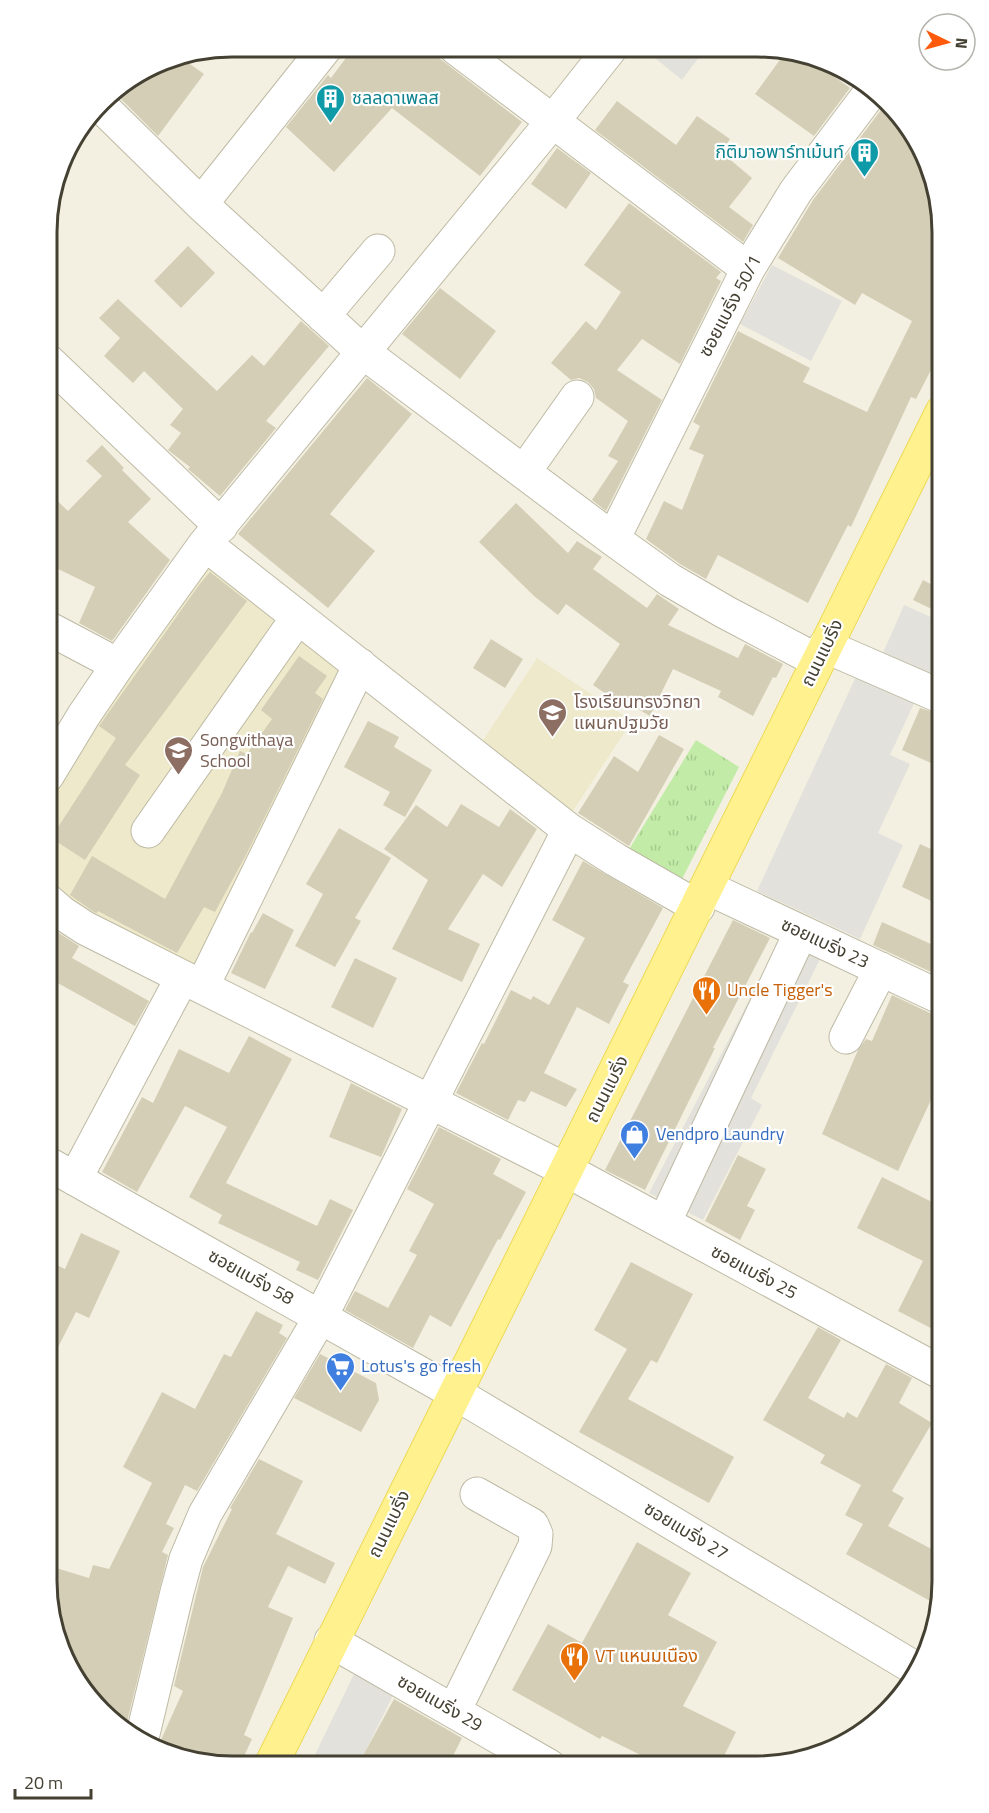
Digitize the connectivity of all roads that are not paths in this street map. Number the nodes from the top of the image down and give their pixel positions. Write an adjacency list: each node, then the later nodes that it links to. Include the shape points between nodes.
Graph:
1 (318, 57): 7 (street)
2 (468, 57): 6 (street)
3 (604, 57): 6 (street)
4 (867, 96): 9 (street, ซอยแบริ่ง 50/1, via 796,191)
5 (106, 111): 7 (street)
6 (553, 121): 9 (street); 11 (street)
7 (201, 204): 10 (street)
8 (378, 251): 10 (street)
9 (748, 269): 17 (street, ซอยแบริ่ง 50/1)
10 (323, 316): 11 (street)
11 (363, 352): 15 (street); 16 (street)
12 (57, 370): 16 (street, ซอยแบริ่ง 23)
13 (577, 397): 15 (street)
14 (932, 432): 20 (main road, ถนนแบริ่ง)
15 (524, 472): 17 (street)
16 (213, 535): 18 (street, ซอยแบริ่ง 23); 21 (street)
17 (613, 540): 20 (street, via 697,596)
18 (298, 617): 22 (street, ซอยแบริ่ง 23); 26 (street)
19 (57, 633): 21 (street)
20 (822, 653): 23 (street); 27 (main road, ถนนแบริ่ง)
21 (118, 665): 24 (street)
22 (360, 665): 25 (street, ซอยแบริ่ง 23); 31 (street)
23 (932, 693)
24 (57, 760)
25 (568, 830): 27 (street, ซอยแบริ่ง 23); 34 (street)
26 (148, 831)
27 (703, 897): 29 (street, ซอยแบริ่ง 23); 36 (main road, ถนนแบริ่ง)
28 (57, 909): 31 (street, ซอยแบริ่ง 25, via 86,928)
29 (801, 932): 30 (street, ซอยแบริ่ง 23); 38 (street)
30 (881, 969): 32 (street, ซอยแบริ่ง 23); 33 (street)
31 (192, 982): 34 (street, ซอยแบริ่ง 25); 37 (street)
32 (932, 993)
33 (846, 1037)
34 (430, 1101): 36 (street, ซอยแบริ่ง 25); 39 (street)
35 (57, 1169): 37 (street, ซอยแบริ่ง 58)
36 (566, 1170): 38 (street, ซอยแบริ่ง 25); 41 (main road, ถนนแบริ่ง)
37 (75, 1179): 39 (street, ซอยแบริ่ง 58)
38 (664, 1223): 40 (street, ซอยแบริ่ง 25)
39 (321, 1316): 41 (street, ซอยแบริ่ง 58); 46 (street, via 205,1514 186,1559)
40 (932, 1368)
41 (454, 1393): 43 (main road, ถนนแบริ่ง); 44 (street, ซอยแบริ่ง 27)
42 (477, 1494): 45 (street, via 532,1525 535,1546)
43 (331, 1641): 45 (street, ซอยแบริ่ง 29); 47 (main road, ถนนแบริ่ง)
44 (910, 1665)
45 (454, 1711): 48 (street, ซอยแบริ่ง 29)
46 (143, 1732)
47 (275, 1756)
48 (532, 1756)

